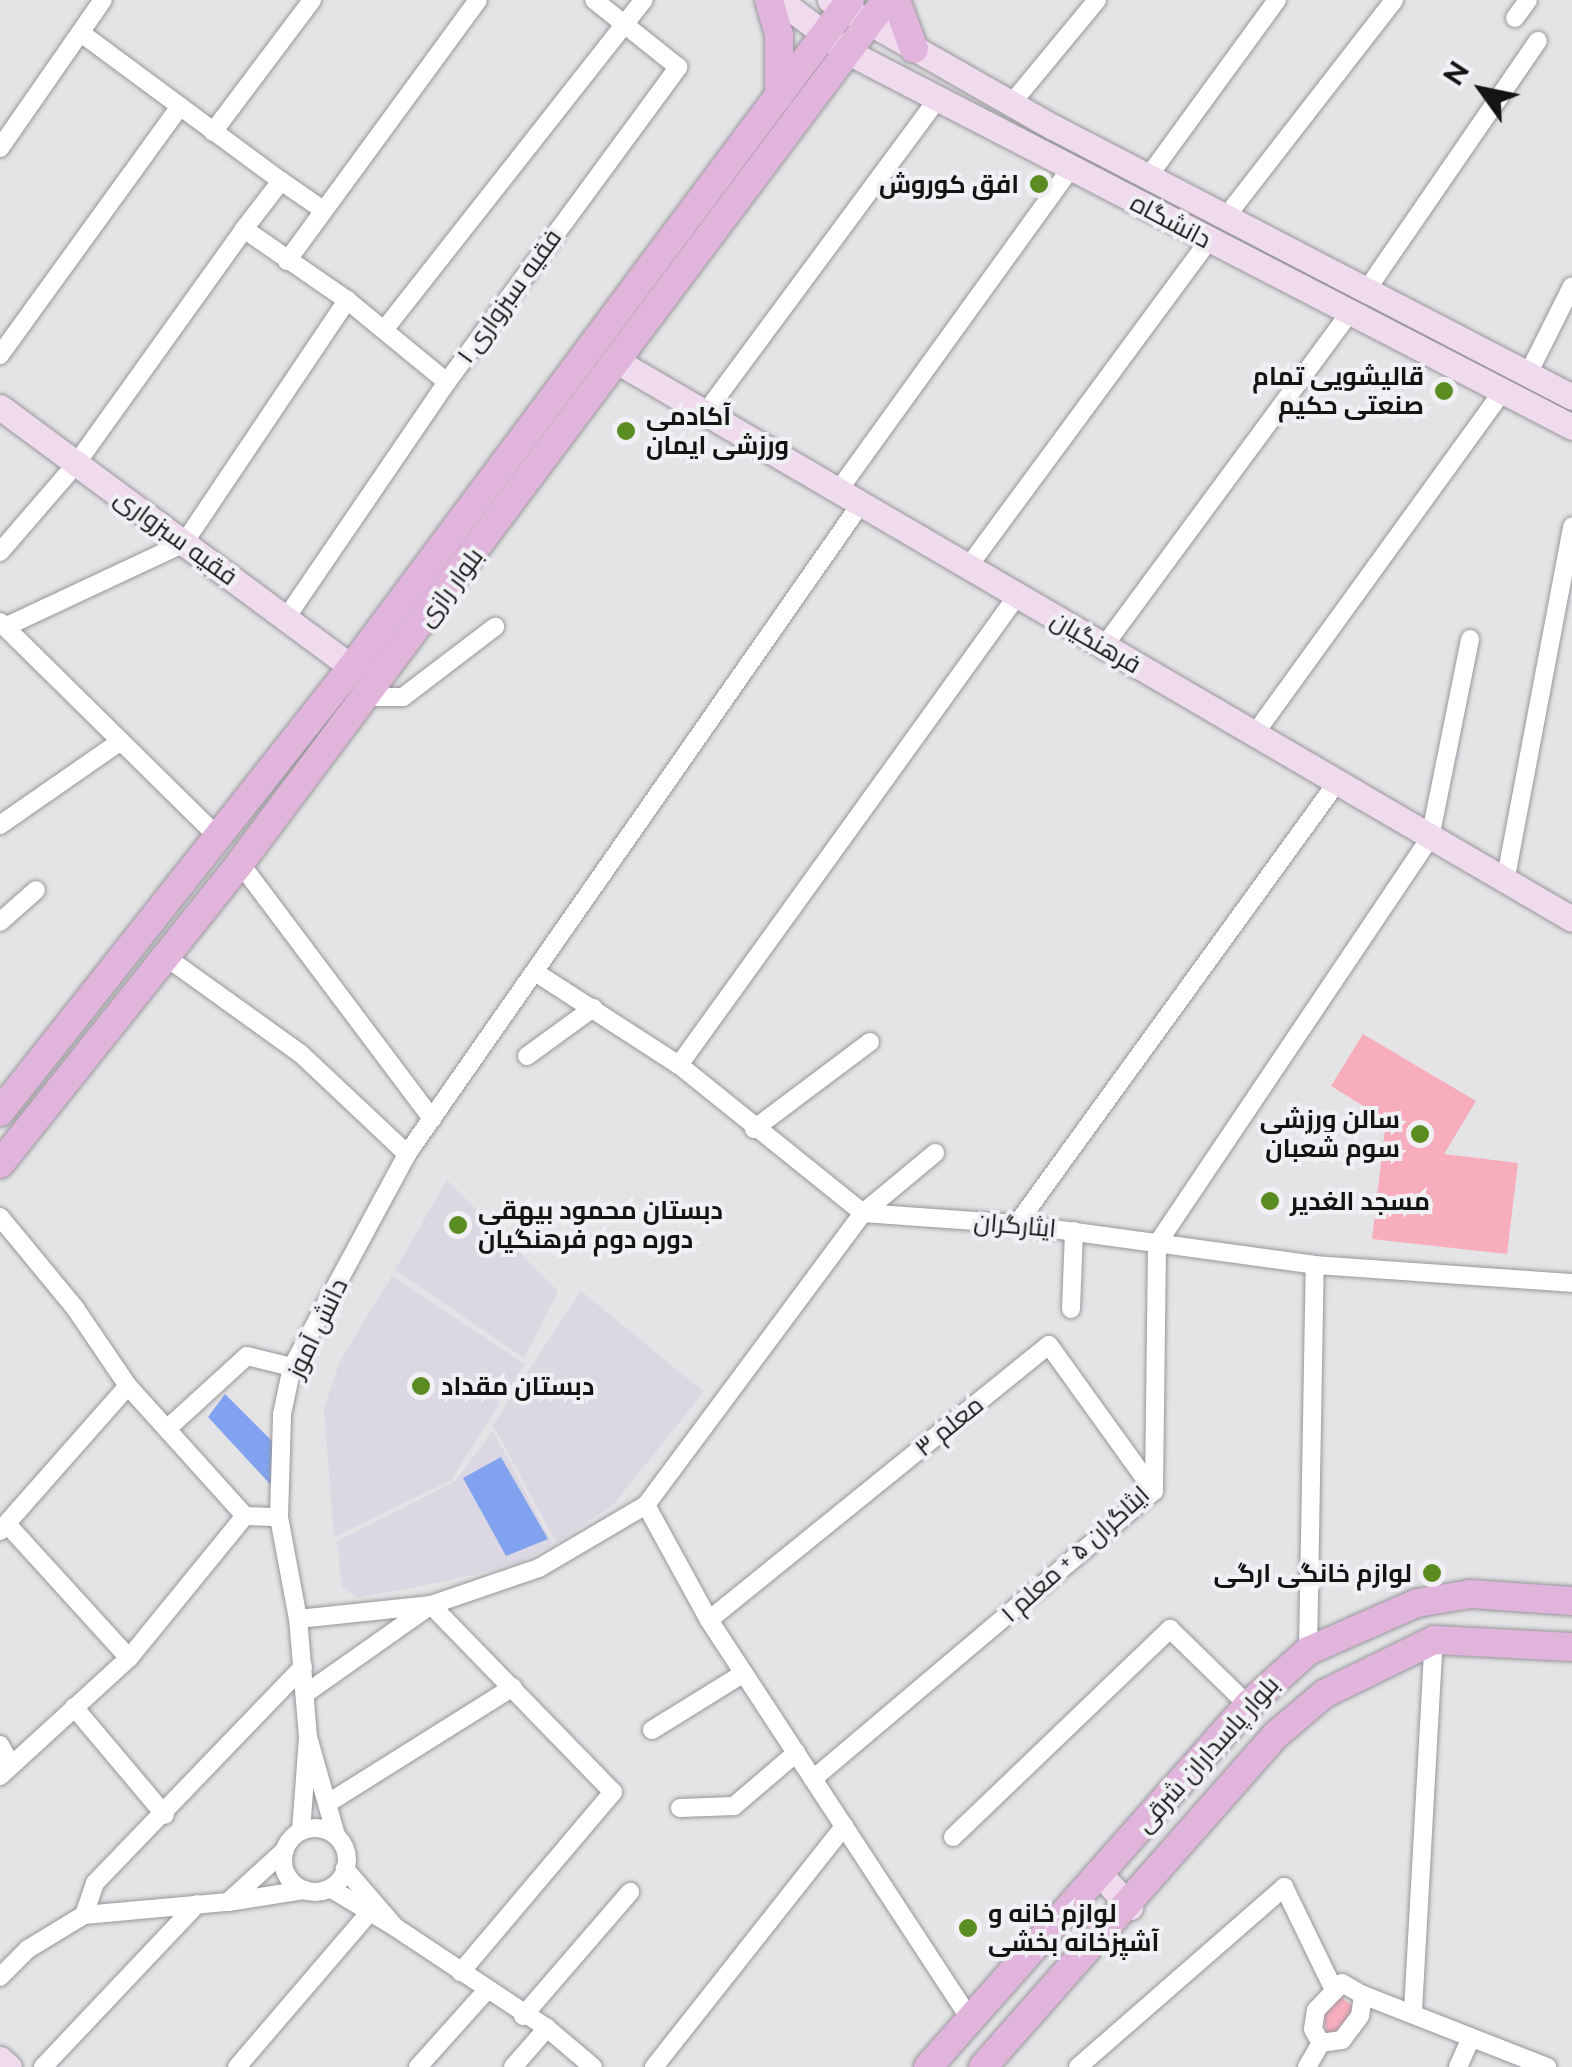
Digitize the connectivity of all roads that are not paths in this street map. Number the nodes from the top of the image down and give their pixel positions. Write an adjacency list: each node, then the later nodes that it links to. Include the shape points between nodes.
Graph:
1 (103, 0): 18 (street)
2 (312, 0): 29 (street)
3 (478, 0): 35 (street)
4 (594, 0): 16 (street, فقیه سبزواری ۱)
5 (644, 0): 16 (street)
6 (770, 0): 24 (main road, via 779,36)
7 (779, 0): 19 (main road, دانشگاه)
8 (886, 0): 17 (main road, بلوار رازی)
9 (896, 0): 21 (main road)
10 (1096, 0): 25 (street)
11 (1278, 0): 33 (street)
12 (1394, 0): 36 (street)
13 (1528, 0): 15 (street)
14 (841, 3): 17 (main road, دانشگاه); 19 (main road, بلوار رازی)
15 (1515, 18)
16 (625, 23): 44 (street); 48 (street, فقیه سبزواری ۱, via 678,67)
17 (870, 26): 21 (main road, دانشگاه); 22 (main road, بلوار رازی)
18 (81, 33): 26 (street); 30 (street)
19 (824, 36): 22 (main road, دانشگاه); 24 (main road, بلوار رازی)
20 (1538, 41): 41 (street)
21 (914, 49): 25 (main road, دانشگاه)
22 (850, 52): 23 (main road, دانشگاه); 27 (main road, بلوار رازی)
23 (938, 96): 31 (main road, دانشگاه); 52 (street)
24 (775, 101): 27 (main road); 67 (main road, بلوار رازی)
25 (1011, 104): 28 (main road, دانشگاه)
26 (180, 106): 29 (street); 45 (street)
27 (795, 123): 46 (main road, بلوار رازی)
28 (1054, 127): 31 (main road); 33 (main road, دانشگاه)
29 (213, 132): 34 (street)
30 (0, 148)
31 (1038, 150): 32 (main road, دانشگاه)
32 (1072, 168): 38 (main road, دانشگاه); 55 (street)
33 (1148, 177): 36 (main road, دانشگاه)
34 (282, 181): 35 (street); 37 (street)
35 (323, 210): 39 (street)
36 (1225, 218): 41 (main road, دانشگاه)
37 (244, 229): 39 (street); 54 (street)
38 (1208, 241): 43 (main road, دانشگاه); 60 (street)
39 (287, 261): 42 (street)
40 (1572, 286): 47 (street)
41 (1368, 288): 47 (main road, دانشگاه)
42 (347, 300): 44 (street); 58 (street)
43 (1350, 312): 49 (main road, دانشگاه); 66 (street)
44 (384, 330): 48 (street)
45 (0, 355)
46 (620, 363): 52 (main road, فرهنگیان); 68 (main road, بلوار رازی)
47 (1528, 374): 50 (main road, دانشگاه)
48 (447, 382): 62 (street, فقیه سبزواری ۱)
49 (1502, 392): 53 (main road, دانشگاه); 69 (street)
50 (1572, 397)
51 (0, 408): 54 (main road, فقیه سبزواری)
52 (706, 412): 55 (main road, فرهنگیان)
53 (1572, 427)
54 (76, 464): 58 (main road, فقیه سبزواری); 59 (street)
55 (838, 491): 56 (main road, فرهنگیان)
56 (860, 505): 60 (main road, فرهنگیان); 81 (street, دانش آموز)
57 (1572, 526): 76 (street)
58 (184, 543): 62 (main road, فقیه سبزواری); 63 (street)
59 (0, 552)
60 (968, 567): 61 (main road, فرهنگیان)
61 (1017, 596): 66 (main road, فرهنگیان); 86 (street)
62 (286, 618): 67 (main road, فقیه سبزواری)
63 (3, 624): 70 (street)
64 (495, 627): 68 (street, via 403,697)
65 (1470, 639): 74 (street)
66 (1104, 646): 69 (main road, فرهنگیان)
67 (352, 667): 73 (main road, بلوار رازی)
68 (366, 698): 75 (main road, بلوار رازی)
69 (1256, 732): 71 (main road, فرهنگیان)
70 (121, 741): 72 (street); 73 (street)
71 (1338, 781): 74 (main road, فرهنگیان); 96 (street)
72 (0, 826)
73 (218, 837): 84 (main road, بلوار رازی)
74 (1430, 838): 76 (main road, فرهنگیان); 98 (street)
75 (240, 863): 80 (main road, بلوار رازی); 89 (street)
76 (1505, 882): 78 (main road, فرهنگیان)
77 (36, 890): 79 (street)
78 (1572, 919)
79 (0, 922)
80 (166, 957): 87 (main road, بلوار رازی); 92 (street, via 301,1054)
81 (534, 972): 82 (street); 89 (street, دانش آموز)
82 (593, 1008): 85 (street); 86 (street)
83 (870, 1042): 90 (street)
84 (46, 1053): 87 (main road); 88 (main road, بلوار رازی)
85 (527, 1056)
86 (679, 1065): 90 (street)
87 (72, 1074): 93 (main road, بلوار رازی)
88 (0, 1112)
89 (432, 1118): 92 (street, دانش آموز)
90 (754, 1129): 94 (street)
91 (935, 1152): 94 (street)
92 (407, 1154): 102 (street, دانش آموز)
93 (0, 1164)
94 (863, 1213): 96 (street, ایثارگران); 106 (street)
95 (0, 1217): 103 (street)
96 (1017, 1224): 97 (street, ایثارگران)
97 (1074, 1230): 98 (street, ایثارگران); 101 (street)
98 (1157, 1244): 99 (street, ایثارگران); 105 (street, ایثاگران ۵ + معلم ۱)
99 (1314, 1266): 100 (street, ایثارگران); 116 (street)
100 (1572, 1283)
101 (1071, 1309)
102 (292, 1367): 104 (street, via 247,1356); 108 (street, دانش آموز, via 282,1414)
103 (128, 1386): 104 (street); 109 (street)
104 (166, 1429): 107 (street)
105 (1154, 1491): 113 (street, معلم ۳, via 1048,1345); 129 (street, ایثاگران ۵ + معلم ۱)
106 (646, 1505): 111 (street, via 539,1568); 113 (street)
107 (245, 1516): 108 (street); 117 (street)
108 (279, 1517): 112 (street, دانش آموز)
109 (4, 1527): 117 (street)
110 (1572, 1601): 116 (main road, بلوار پاسداران شرقی, via 1470,1594 1418,1603)
111 (432, 1605): 112 (street); 120 (street); 121 (street)
112 (298, 1619): 118 (street, دانش آموز)
113 (709, 1620): 119 (street)
114 (1434, 1640): 115 (main road, بلوار پاسداران شرقی); 145 (main road, بلوار پاسداران شرقی, via 1324,1694 1277,1734); 154 (street)
115 (1572, 1648)
116 (1308, 1651): 122 (main road, بلوار پاسداران شرقی)
117 (129, 1658): 123 (street)
118 (303, 1667): 121 (street, دانش آموز); 132 (street)
119 (744, 1674): 124 (street); 127 (street)
120 (513, 1687): 130 (street); 149 (street, via 613,1792)
121 (305, 1694): 125 (street, دانش آموز)
122 (1248, 1705): 136 (street, via 1170,1629); 139 (main road, بلوار پاسداران شرقی)
123 (74, 1707): 128 (street); 132 (street)
124 (652, 1730)
125 (308, 1737): 130 (street); 134 (street)
126 (0, 1745): 128 (street)
127 (796, 1753): 129 (street); 131 (street, via 734,1806)
128 (5, 1771)
129 (813, 1779): 133 (street)
130 (328, 1802): 135 (street)
131 (680, 1808)
132 (165, 1815): 147 (street, via 95,1884)
133 (844, 1826): 156 (street); 168 (street)
134 (300, 1832): 135 (street, via 319,1828); 137 (street)
135 (336, 1835): 138 (street, via 346,1851)
136 (952, 1837)
137 (284, 1850): 141 (street, via 289,1879); 143 (street)
138 (346, 1869): 140 (street); 148 (street)
139 (1100, 1874): 145 (main road); 156 (main road, بلوار پاسداران شرقی)
140 (330, 1888): 141 (street); 146 (street)
141 (305, 1890): 143 (street)
142 (630, 1892): 155 (street)
143 (228, 1902): 144 (street)
144 (197, 1904): 147 (street); 163 (street)
145 (1130, 1907): 161 (main road, بلوار پاسداران شرقی)
146 (369, 1913): 148 (street); 164 (street)
147 (84, 1915): 150 (street, via 28,1949)
148 (395, 1927): 149 (street)
149 (461, 1972): 152 (street)
150 (0, 1977)
151 (1332, 1988): 153 (street, via 1355,1985); 159 (street, via 1314,2019); 170 (street, via 1284,1887)
152 (486, 1990): 155 (street); 165 (street)
153 (1363, 1995): 154 (street); 159 (street, via 1348,2034 1334,2044)
154 (1413, 2011): 158 (street)
155 (523, 2016): 157 (street)
156 (971, 2021): 169 (main road, بلوار پاسداران شرقی)
157 (547, 2028): 166 (street); 167 (street)
158 (1471, 2038): 172 (street); 173 (street)
159 (1321, 2042): 171 (street)
160 (0, 2058): 162 (main road)
161 (995, 2063)
162 (9, 2067)
163 (42, 2067)
164 (237, 2067)
165 (418, 2067)
166 (513, 2067)
167 (593, 2067)
168 (654, 2067)
169 (928, 2067)
170 (1078, 2067)
171 (1307, 2067)
172 (1458, 2067)
173 (1547, 2067)

